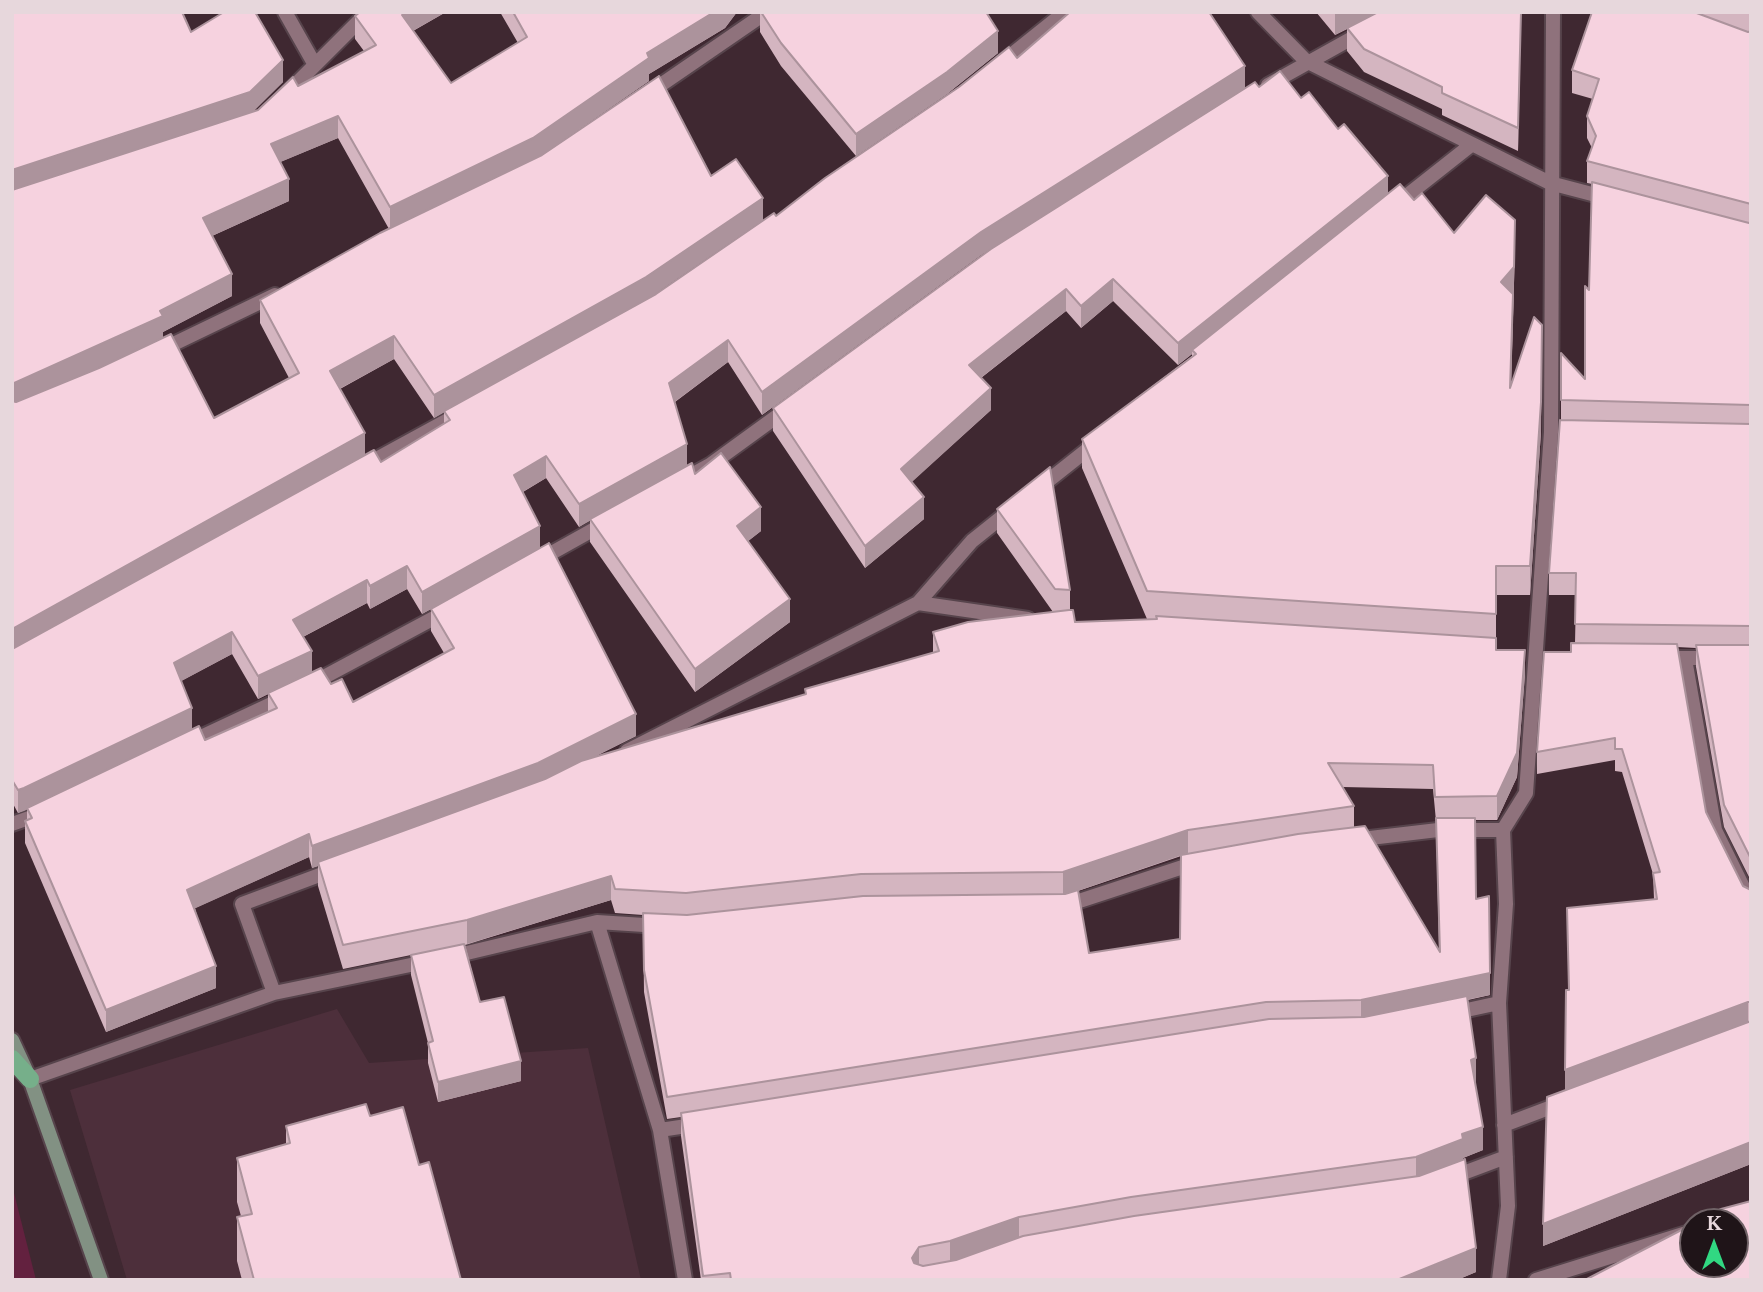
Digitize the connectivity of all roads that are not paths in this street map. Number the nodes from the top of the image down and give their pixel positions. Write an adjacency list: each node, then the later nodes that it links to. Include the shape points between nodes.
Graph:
1 (285, 12): 9 (street)
2 (368, 12): 9 (street)
3 (767, 12): 12 (street)
4 (1065, 12): 10 (street)
5 (1258, 12): 8 (street)
6 (1553, 12): 15 (street)
7 (1378, 24): 8 (street)
8 (1306, 61): 11 (street); 14 (street)
9 (315, 65): 13 (street)
10 (983, 77)
11 (1260, 90)
12 (641, 98)
13 (272, 107)
14 (1471, 145): 15 (street); 17 (street)
15 (1550, 183): 16 (street); 37 (street, via 1557,432 1533,654 1526,793)
16 (1630, 204)
17 (1384, 214)
18 (292, 287): 19 (street)
19 (144, 358)
20 (798, 400): 24 (street, via 710,465)
21 (471, 407): 23 (street)
22 (1113, 429): 27 (street, via 972,541)
23 (351, 474)
24 (662, 492)
25 (626, 512): 26 (street)
26 (531, 565)
27 (918, 603): 29 (street); 34 (street)
28 (459, 605): 33 (street, via 339,671)
29 (1038, 621)
30 (1644, 657): 32 (street)
31 (1751, 658): 32 (street)
32 (1685, 659): 41 (street, via 1715,830)
33 (177, 749)
34 (615, 757)
35 (52, 808): 36 (street)
36 (12, 824)
37 (1503, 830): 38 (street, via 1438,830); 46 (street, via 1506,904)
38 (1336, 842)
39 (1217, 859): 42 (street, via 1190,863 1065,906)
40 (346, 866): 45 (street, via 242,904)
41 (1751, 903)
42 (1051, 906)
43 (597, 922): 44 (street); 45 (street); 54 (street)
44 (673, 926)
45 (274, 993): 50 (street)
46 (1499, 1003): 47 (street); 53 (street)
47 (1444, 1014)
48 (12, 1040): 50 (street)
49 (12, 1059): 50 (main road)
50 (30, 1079): 58 (street)
51 (1582, 1096): 53 (street)
52 (714, 1121): 54 (street)
53 (1504, 1125): 55 (street)
54 (660, 1130): 59 (street)
55 (1506, 1157): 56 (street); 60 (street, via 1508,1206)
56 (1430, 1185)
57 (1679, 1235): 61 (street)
58 (101, 1280)
59 (685, 1280)
60 (1499, 1280)
61 (1536, 1280)

